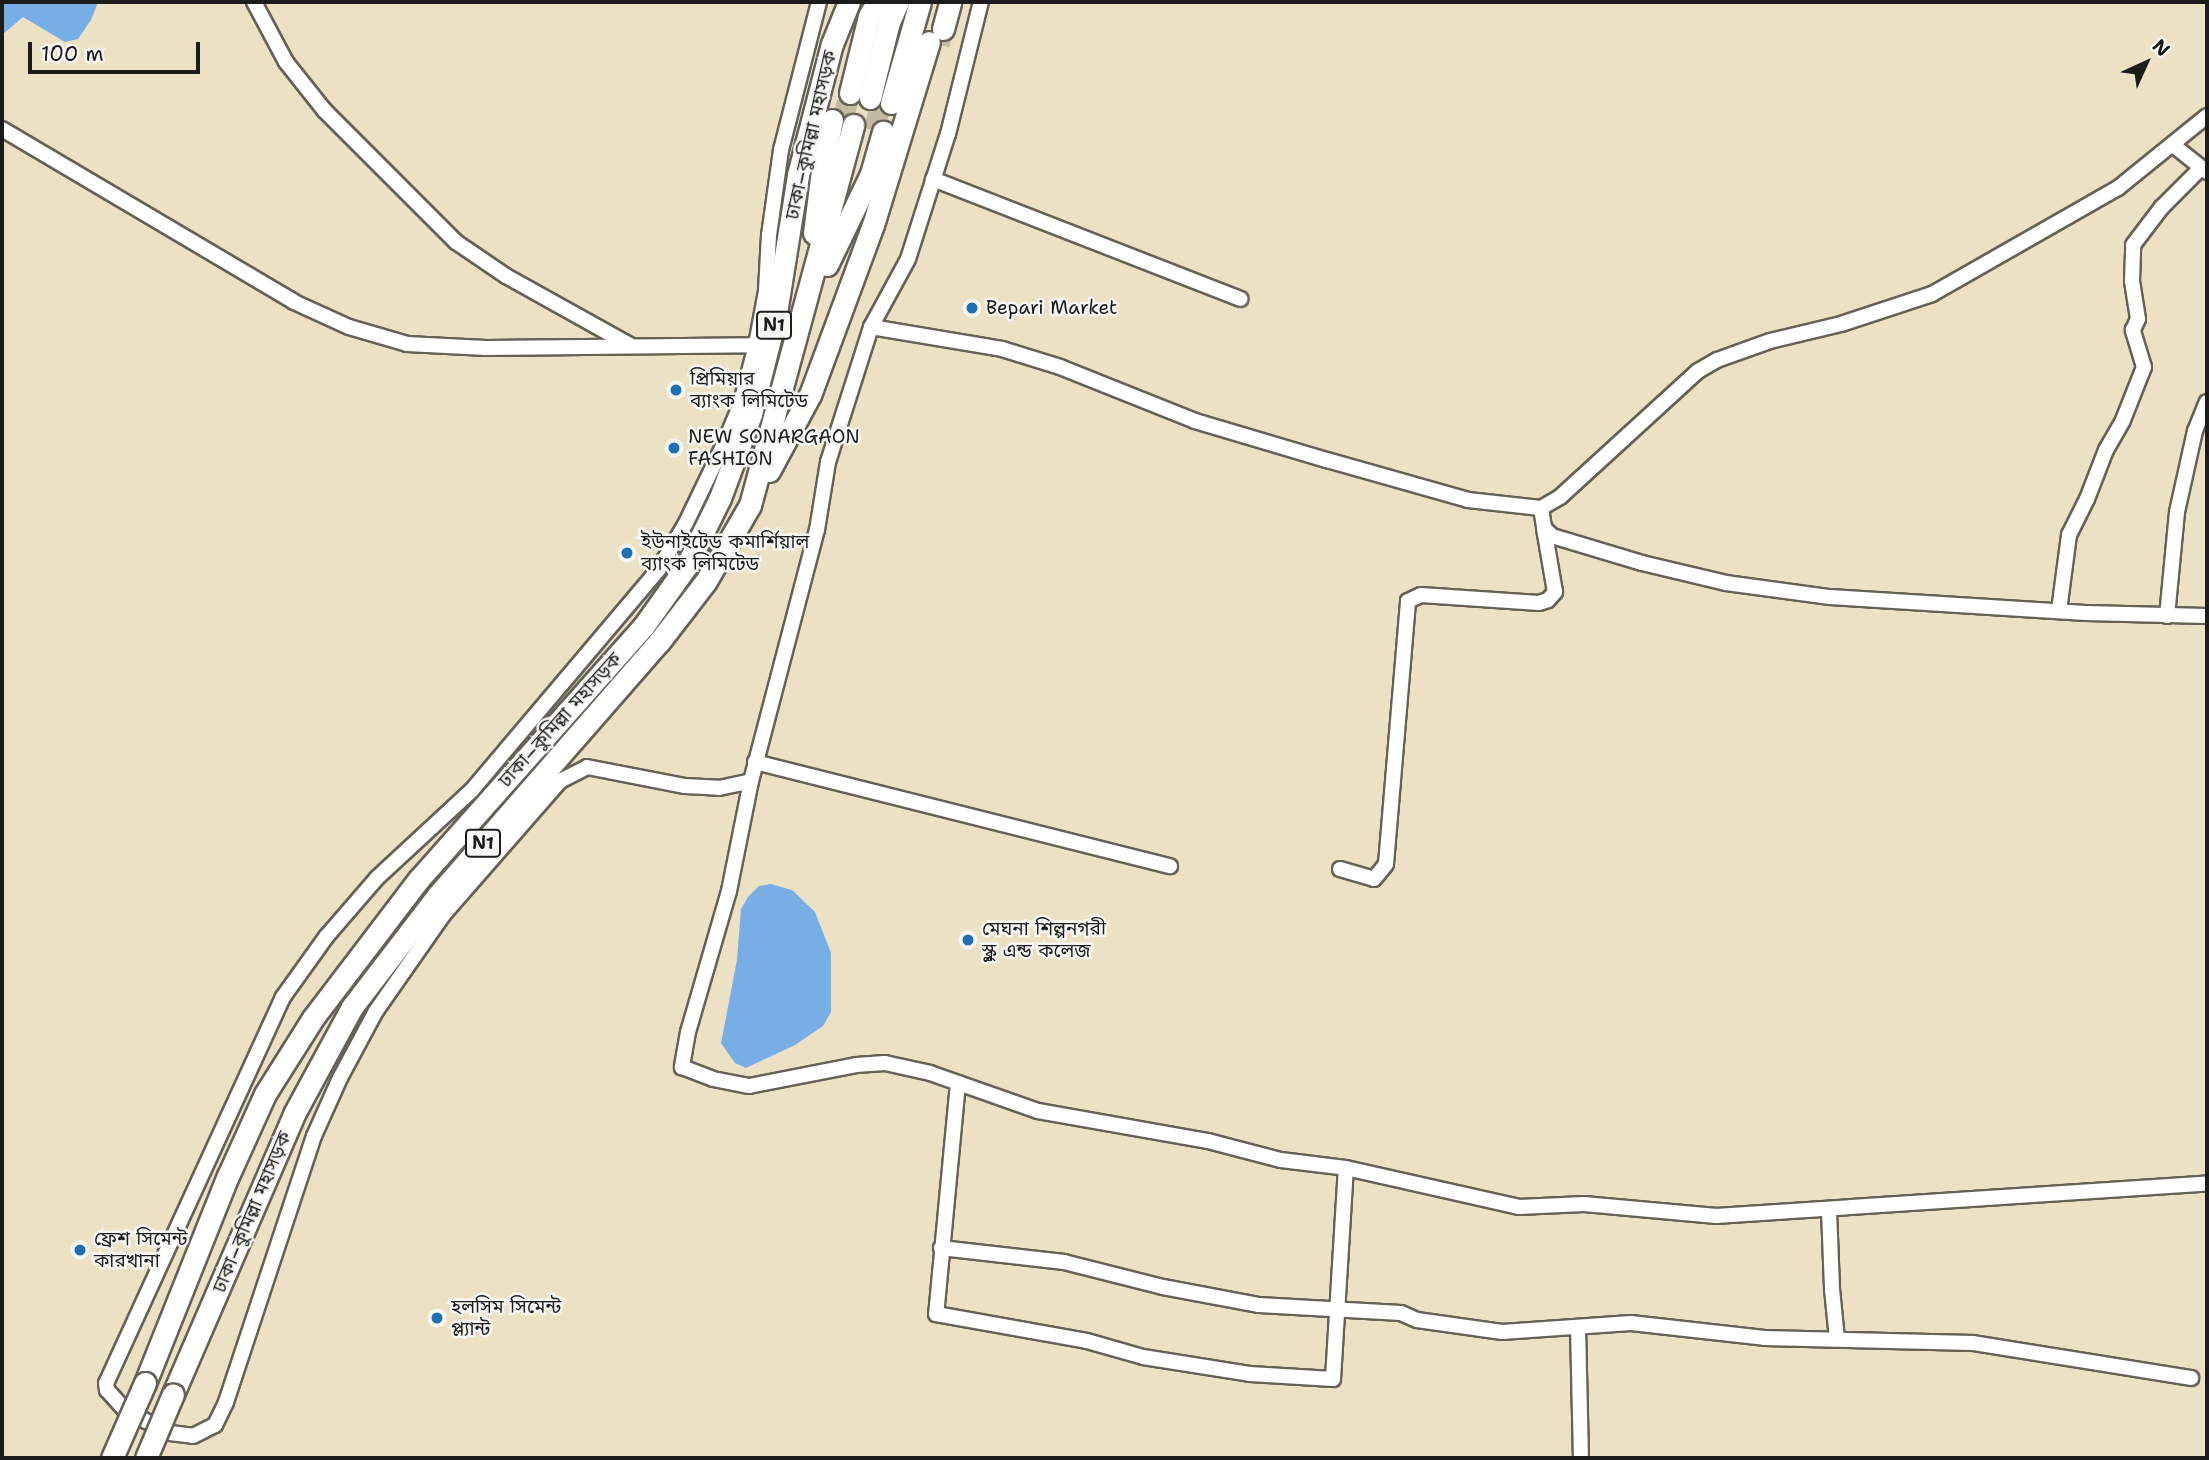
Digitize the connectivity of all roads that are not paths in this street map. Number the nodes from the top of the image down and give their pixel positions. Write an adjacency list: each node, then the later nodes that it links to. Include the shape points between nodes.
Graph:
1 (254, 2): 24 (street, via 286,62 325,111 456,242 506,276)
2 (819, 2): 25 (street, via 781,150)
3 (849, 2): 46 (highway, ঢাকা–কুমিল্লা মহাসড়ক / N1, bridge, via 832,44 797,176 775,319 751,414 720,498 687,565 643,627 419,879 313,1018 265,1094)
4 (863, 2): 15 (highway, ঢাকা–কুমিল্লা মহাসড়ক / N1, via 857,13)
5 (877, 2): 15 (highway, ঢাকা–কুমিল্লা মহাসড়ক / N1, via 869,16)
6 (887, 2): 15 (highway, ঢাকা–কুমিল্লা মহাসড়ক / N1, via 879,19)
7 (898, 2): 15 (highway, ঢাকা–কুমিল্লা মহাসড়ক / N1)
8 (911, 2): 15 (highway, ঢাকা–কুমিল্লা মহাসড়ক / N1)
9 (920, 2): 15 (highway, ঢাকা–কুমিল্লা মহাসড়ক / N1)
10 (928, 2): 14 (highway, ঢাকা–কুমিল্লা মহাসড়ক / N1)
11 (940, 2): 14 (highway, ঢাকা–কুমিল্লা মহাসড়ক / N1)
12 (950, 2): 14 (highway, ঢাকা–কুমিল্লা মহাসড়ক / N1)
13 (981, 2): 20 (street)
14 (931, 34): 15 (highway, ঢাকা–কুমিল্লা মহাসড়ক / N1)
15 (871, 98): 27 (highway, ঢাকা–কুমিল্লা মহাসড়ক / N1, via 873,225 810,395)
16 (2207, 116): 18 (street)
17 (2, 129): 24 (street, via 294,302 349,327 407,344 486,348)
18 (2173, 145): 19 (street); 28 (street, via 2118,188 1932,294 1717,360 1678,386 1560,498)
19 (2204, 170): 30 (street, via 2162,207 2133,245 2138,319 2133,330 2144,367 2069,535)
20 (933, 179): 21 (street); 23 (street, via 908,259)
21 (1240, 299)
22 (806, 308): 22 (highway, ঢাকা–কুমিল্লা মহাসড়ক / N1, via 871,174 858,126); 27 (highway, ঢাকা–কুমিল্লা মহাসড়ক / N1)
23 (871, 327): 28 (street, via 1002,349 1195,421 1327,460 1468,500); 33 (street, via 828,462 817,530)
24 (632, 345): 25 (street)
25 (756, 345): 34 (street, via 740,406 724,444 658,570 471,792 377,878 326,937 283,998 106,1382 114,1401 170,1433 194,1436 215,1425 293,1193 346,1067 376,1010 444,914 559,781 587,767 685,786 719,788)
26 (2207, 402): 31 (street, via 2194,431 2177,512)
27 (750, 505): 47 (highway, ঢাকা–কুমিল্লা মহাসড়ক / N1, bridge, via 706,581 660,642 439,895 352,1007 294,1114)
28 (1541, 508): 29 (street)
29 (1544, 528): 30 (street, via 1552,537 1574,544 1726,583 1830,597); 36 (street, via 1555,592 1548,600 1421,595 1408,601 1386,864 1374,879)
30 (2059, 611): 31 (street)
31 (2167, 616): 32 (street)
32 (2207, 616)
33 (755, 762): 34 (street); 35 (street)
34 (751, 781): 37 (street, via 729,891 682,1067 749,1086 885,1063)
35 (1170, 866)
36 (1340, 869)
37 (958, 1083): 38 (street, via 1038,1111 1208,1141 1281,1160); 41 (street)
38 (1346, 1168): 40 (street, via 1519,1207 1584,1204 1716,1216); 42 (street)
39 (2207, 1183): 40 (street)
40 (1829, 1210): 44 (street)
41 (942, 1248): 42 (street, via 1064,1262 1259,1305); 42 (street, via 936,1314 1250,1374 1334,1380)
42 (1338, 1310): 43 (street, via 1401,1313 1417,1320 1502,1332)
43 (1577, 1327): 44 (street, via 1631,1323 1751,1337); 48 (street)
44 (1837, 1339): 45 (street, via 1973,1343)
45 (2191, 1378)
46 (113, 1458)
47 (146, 1458)
48 (1581, 1458)

